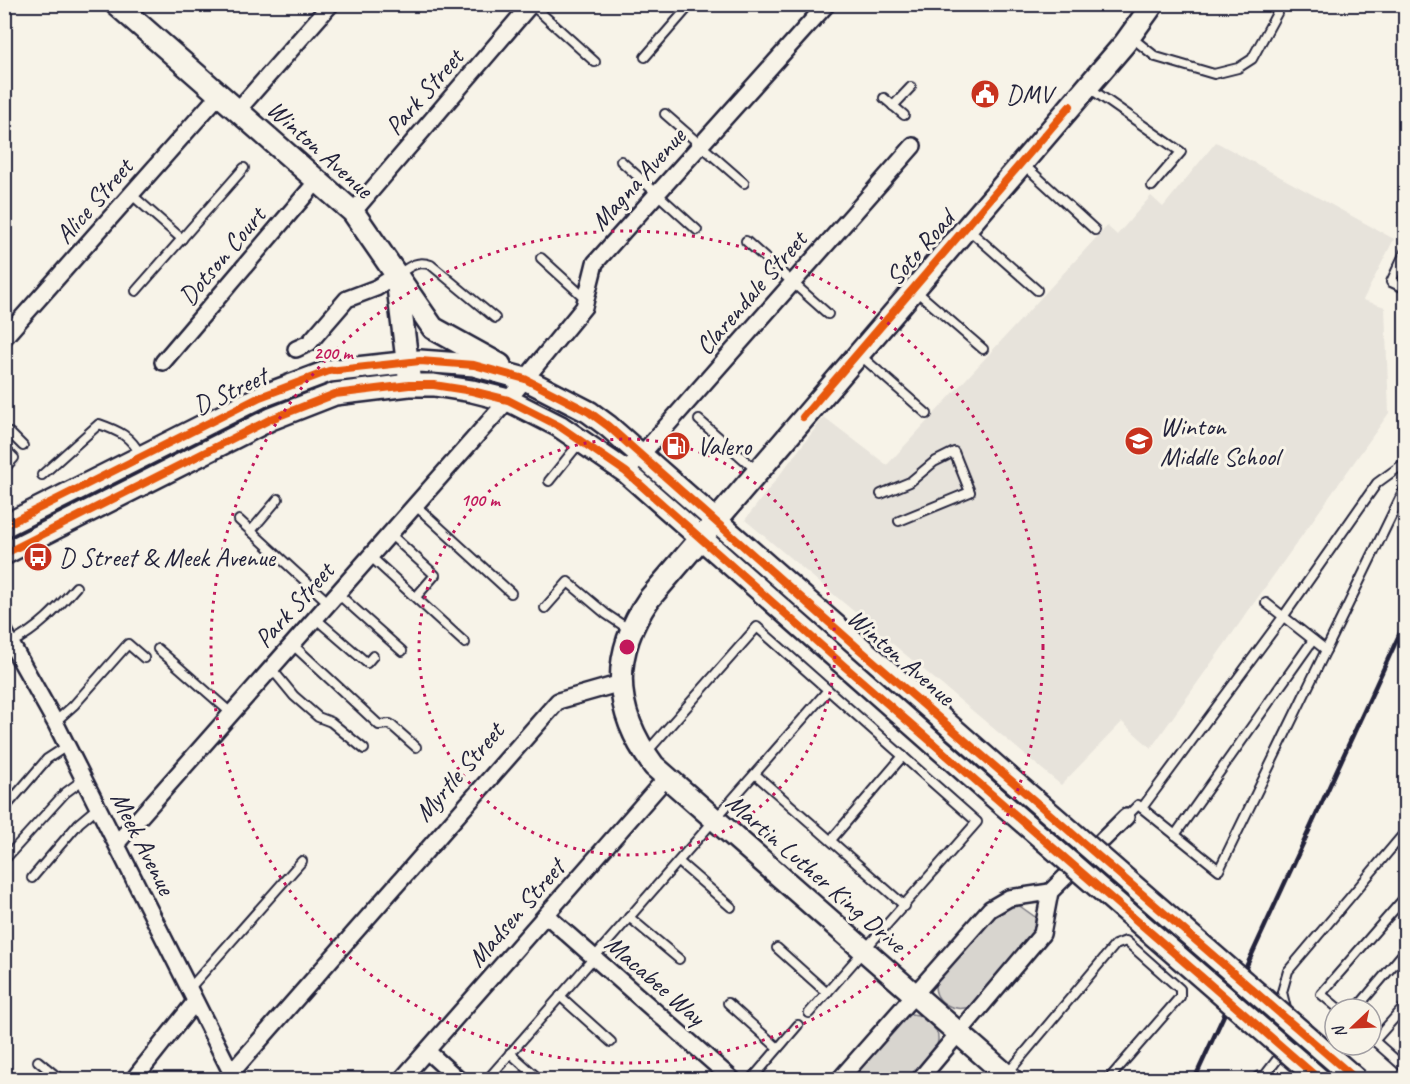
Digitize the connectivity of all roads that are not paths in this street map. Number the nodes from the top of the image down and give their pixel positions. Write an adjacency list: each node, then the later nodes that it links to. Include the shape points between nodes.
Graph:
1 (116, 4): 13 (main road, Winton Avenue)
2 (331, 4): 16 (street)
3 (531, 4): 10 (lane); 29 (street, Park Street)
4 (691, 4): 9 (lane)
5 (827, 4): 19 (street, Magna Avenue)
6 (1153, 4): 8 (main road, Soto Road)
7 (1282, 4): 8 (lane, via 1252,59 1238,68 1214,74 1156,57)
8 (1130, 36): 11 (main road, Soto Road)
9 (645, 57)
10 (595, 62)
11 (1087, 86): 22 (main road, Soto Road); 26 (lane, via 1181,152)
12 (911, 87): 15 (lane)
13 (218, 96): 16 (main road, Winton Avenue); 28 (street, Alice Street)
14 (884, 98): 15 (lane)
15 (893, 106): 18 (lane)
16 (237, 111): 24 (main road, Winton Avenue)
17 (665, 114): 19 (lane)
18 (904, 115)
19 (701, 145): 25 (lane); 27 (street, Magna Avenue)
20 (913, 146): 38 (street, Clarendale Street)
21 (621, 161): 27 (lane)
22 (1021, 162): 30 (main road, Soto Road); 32 (lane)
23 (244, 168): 33 (lane)
24 (318, 180): 29 (main road, Winton Avenue); 50 (street, Dotson Court)
25 (744, 183)
26 (1152, 186)
27 (657, 194): 31 (lane); 43 (street, Magna Avenue, via 595,263)
28 (132, 195): 33 (lane); 46 (street, Alice Street)
29 (353, 212): 37 (main road, Winton Avenue)
30 (965, 227): 39 (main road, Soto Road); 41 (lane)
31 (697, 230)
32 (1095, 230)
33 (182, 239): 42 (lane)
34 (746, 242): 38 (lane)
35 (1406, 250): 40 (lane, via 1391,282)
36 (541, 258): 43 (lane)
37 (397, 275): 45 (lane, via 411,265 431,265); 47 (street, via 347,299 309,343); 51 (main road, Winton Avenue); 52 (main road, via 433,328)
38 (793, 282): 44 (lane); 61 (street, Clarendale Street)
39 (913, 288): 48 (lane); 49 (main road, Soto Road)
40 (1406, 289)
41 (1037, 290)
42 (136, 291)
43 (586, 299): 52 (street, Magna Avenue, via 584,307)
44 (828, 314)
45 (495, 318)
46 (4, 338)
47 (296, 349)
48 (983, 349)
49 (858, 352): 55 (lane); 65 (main road, Soto Road)
50 (163, 362)
51 (407, 362): 52 (main road, D Street, via 474,365); 53 (main road, Winton Avenue); 62 (main road, D Street, via 329,371 260,397)
52 (522, 377): 54 (street, Magna Avenue); 61 (main road, Winton Avenue, via 589,412)
53 (410, 385): 54 (main road, Winton Avenue, via 434,385); 80 (main road, D Street, via 335,394 271,419)
54 (508, 400): 58 (main road, Winton Avenue); 72 (street, Park Street)
55 (927, 414)
56 (699, 420): 65 (lane)
57 (4, 439): 59 (lane, via 10,433)
58 (582, 440): 66 (main road, Winton Avenue); 68 (lane)
59 (23, 446)
60 (4, 448): 64 (lane, via 14,458)
61 (641, 454): 66 (street, Clarendale Street); 74 (main road, Winton Avenue)
62 (141, 457): 67 (lane, via 122,432 99,424); 76 (main road, D Street)
63 (1406, 462): 88 (lane, via 1377,483)
64 (4, 469)
65 (757, 471): 74 (main road, Soto Road)
66 (626, 472): 79 (main road, Winton Avenue)
67 (42, 475)
68 (549, 481)
69 (1406, 486): 96 (lane)
70 (881, 494): 75 (lane, via 910,482 934,462 954,452 970,492)
71 (278, 499): 77 (lane)
72 (415, 505): 78 (street, Park Street); 83 (lane)
73 (239, 520): 77 (lane)
74 (715, 521): 79 (main road); 173 (main road, Winton Avenue, bridge)
75 (899, 521)
76 (4, 526)
77 (251, 531): 85 (lane)
78 (390, 534): 81 (street, Park Street); 84 (lane, via 435,575)
79 (700, 537): 90 (main road, via 649,599); 171 (main road, Winton Avenue, bridge)
80 (4, 554)
81 (370, 556): 84 (lane); 85 (street, Park Street)
82 (76, 587): 91 (lane, via 28,635)
83 (511, 593)
84 (416, 597): 93 (lane)
85 (333, 598): 89 (street, Park Street); 97 (lane)
86 (1266, 603): 88 (lane)
87 (545, 608): 90 (lane, via 568,582)
88 (1283, 617): 92 (lane); 114 (lane)
89 (315, 618): 94 (street, Park Street); 98 (lane, via 367,663)
90 (631, 631): 101 (main road)
91 (7, 640): 104 (street, Meek Avenue)
92 (1313, 640): 96 (lane); 119 (lane)
93 (465, 643)
94 (292, 644): 100 (street, Park Street); 106 (lane, via 379,724 390,724)
95 (158, 649): 103 (lane)
96 (1326, 650): 119 (lane, via 1219,870)
97 (402, 651)
98 (373, 656)
99 (144, 658): 104 (lane, via 128,644)
100 (271, 668): 103 (street, Park Street); 107 (lane, via 318,717 331,722)
101 (621, 683): 108 (main road, Martin Luther King Drive, via 627,717); 157 (street, Myrtle Street, via 558,701)
102 (828, 690): 108 (lane, via 757,627); 109 (lane); 110 (lane)
103 (231, 713): 121 (street, Park Street)
104 (55, 722): 105 (street, Meek Avenue)
105 (67, 746): 112 (street, Meek Avenue); 115 (lane, via 47,759)
106 (416, 747)
107 (364, 749)
108 (645, 754): 111 (main road, Martin Luther King Drive)
109 (903, 756): 120 (lane); 128 (lane, via 977,822)
110 (756, 775): 117 (lane); 120 (lane)
111 (666, 778): 117 (main road, Martin Luther King Drive); 130 (street, Madsen Street)
112 (84, 779): 113 (street, Meek Avenue); 122 (lane, via 64,793)
113 (98, 807): 121 (street, Meek Avenue); 125 (lane, via 79,823)
114 (1142, 808): 116 (lane, via 1138,805); 119 (lane)
115 (4, 809)
116 (1126, 817): 126 (street)
117 (715, 821): 124 (lane); 134 (main road, Martin Luther King Drive)
118 (1406, 831): 149 (lane, via 1288,971 1282,992)
119 (1175, 835)
120 (831, 840): 128 (lane)
121 (117, 843): 139 (street, Meek Avenue)
122 (5, 859)
123 (302, 861): 139 (lane)
124 (679, 862): 129 (lane); 131 (lane)
125 (32, 878)
126 (1050, 892): 138 (street, via 1009,898 990,909); 148 (street, via 1042,934)
127 (1406, 896): 141 (lane, via 1321,994)
128 (905, 906): 134 (lane)
129 (730, 907)
130 (546, 915): 135 (street, Macabee Way); 153 (street, Madsen Street)
131 (629, 917): 135 (lane); 136 (lane)
132 (777, 948): 137 (lane)
133 (1406, 950): 142 (lane)
134 (864, 952): 137 (lane); 138 (main road, Martin Luther King Drive)
135 (594, 957): 140 (lane); 166 (street, Macabee Way)
136 (679, 959)
137 (827, 993): 145 (lane)
138 (915, 995): 148 (main road, Martin Luther King Drive); 168 (street)
139 (192, 996): 157 (street, Meek Avenue); 161 (street)
140 (560, 996): 150 (lane); 154 (lane)
141 (1324, 997)
142 (1366, 997)
143 (728, 1003): 151 (lane)
144 (1406, 1005): 147 (lane)
145 (809, 1013)
146 (798, 1025): 151 (lane)
147 (1383, 1028)
148 (958, 1033): 158 (main road, Martin Luther King Drive); 169 (street)
149 (1293, 1039): 159 (lane); 172 (lane)
150 (611, 1042)
151 (778, 1048): 167 (lane)
152 (1383, 1049): 156 (lane)
153 (427, 1051): 162 (street, Madsen Street); 163 (street)
154 (510, 1053): 164 (lane); 165 (lane)
155 (38, 1061): 160 (lane)
156 (1405, 1068)
157 (233, 1076)
158 (1006, 1078): 170 (lane, via 1114,945 1126,941 1180,989 1180,997)
159 (1263, 1079)
160 (61, 1080)
161 (134, 1080)
162 (401, 1080)
163 (459, 1080)
164 (487, 1080)
165 (540, 1080)
166 (734, 1080)
167 (751, 1080)
168 (839, 1080)
169 (919, 1080)
170 (1108, 1080)
171 (1320, 1080)
172 (1340, 1080)
173 (1357, 1080)

